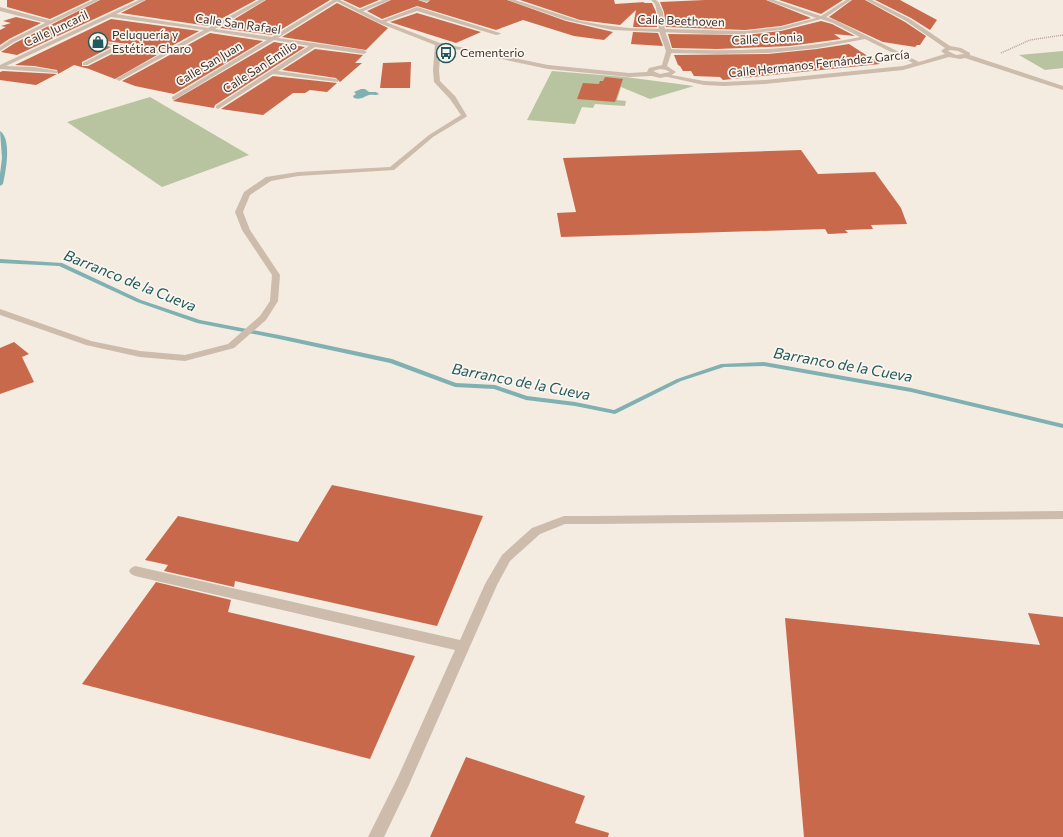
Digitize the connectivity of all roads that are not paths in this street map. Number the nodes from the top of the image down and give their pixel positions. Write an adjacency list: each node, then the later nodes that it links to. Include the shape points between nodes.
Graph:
1 (97, 0): 15 (street)
2 (143, 0): 13 (street, Calle Juncaril)
3 (263, 0): 17 (street)
4 (336, 0): 12 (street); 21 (street, Calle San Juan)
5 (388, 0): 12 (street)
6 (510, 0): 18 (street, Calle Beethoven, via 596,26 623,30)
7 (654, 0): 18 (street, via 660,12)
8 (769, 0): 14 (street)
9 (849, 0): 14 (street, Calle Beethoven)
10 (868, 0): 29 (street, via 908,20)
11 (0, 9): 15 (street)
12 (359, 11): 16 (street)
13 (110, 16): 17 (street, Calle San Rafael); 33 (street, Calle Juncaril)
14 (822, 17): 18 (street, Calle Beethoven, via 752,32); 20 (street)
15 (50, 22): 26 (street)
16 (381, 22): 19 (street, via 417,9); 23 (street)
17 (209, 30): 21 (street, Calle San Rafael); 30 (street)
18 (662, 30): 27 (street)
19 (498, 34)
20 (866, 36): 27 (street, Calle Colonia, via 808,48 772,52); 32 (street)
21 (272, 39): 24 (street, Calle San Rafael); 42 (street, Calle San Juan)
22 (101, 42): 25 (street)
23 (438, 44): 37 (street, via 548,67 629,75); 44 (street, via 437,82 459,104 464,116 431,136 392,169 298,174 269,179 247,194 239,212 246,230 276,275 274,301 263,318 231,346 185,358 140,354 89,343)
24 (314, 45): 28 (street, Calle San Rafael); 36 (street, Calle San Emilio)
25 (122, 46): 30 (street); 31 (street)
26 (0, 49)
27 (669, 51): 34 (street)
28 (364, 52)
29 (949, 52): 32 (street, Calle Hermanos Fernández García); 41 (street)
30 (167, 53): 39 (street)
31 (85, 64)
32 (919, 64): 38 (street, Calle Hermanos Fernández García, via 836,76 738,84 704,83)
33 (0, 67): 35 (street)
34 (664, 67): 37 (street, via 651,69); 38 (street, via 673,72)
35 (55, 72)
36 (272, 72): 40 (street); 43 (street, Calle San Emilio)
37 (652, 74): 38 (street, Calle Hermanos Fernández García)
38 (666, 76)
39 (119, 79)
40 (336, 82)
41 (1063, 88)
42 (174, 98)
43 (218, 107)
44 (0, 312)
45 (1063, 515): 47 (street, via 564,520 536,531 506,558)
46 (135, 572): 47 (street)
47 (462, 646): 48 (street, via 403,782)
48 (376, 837)

